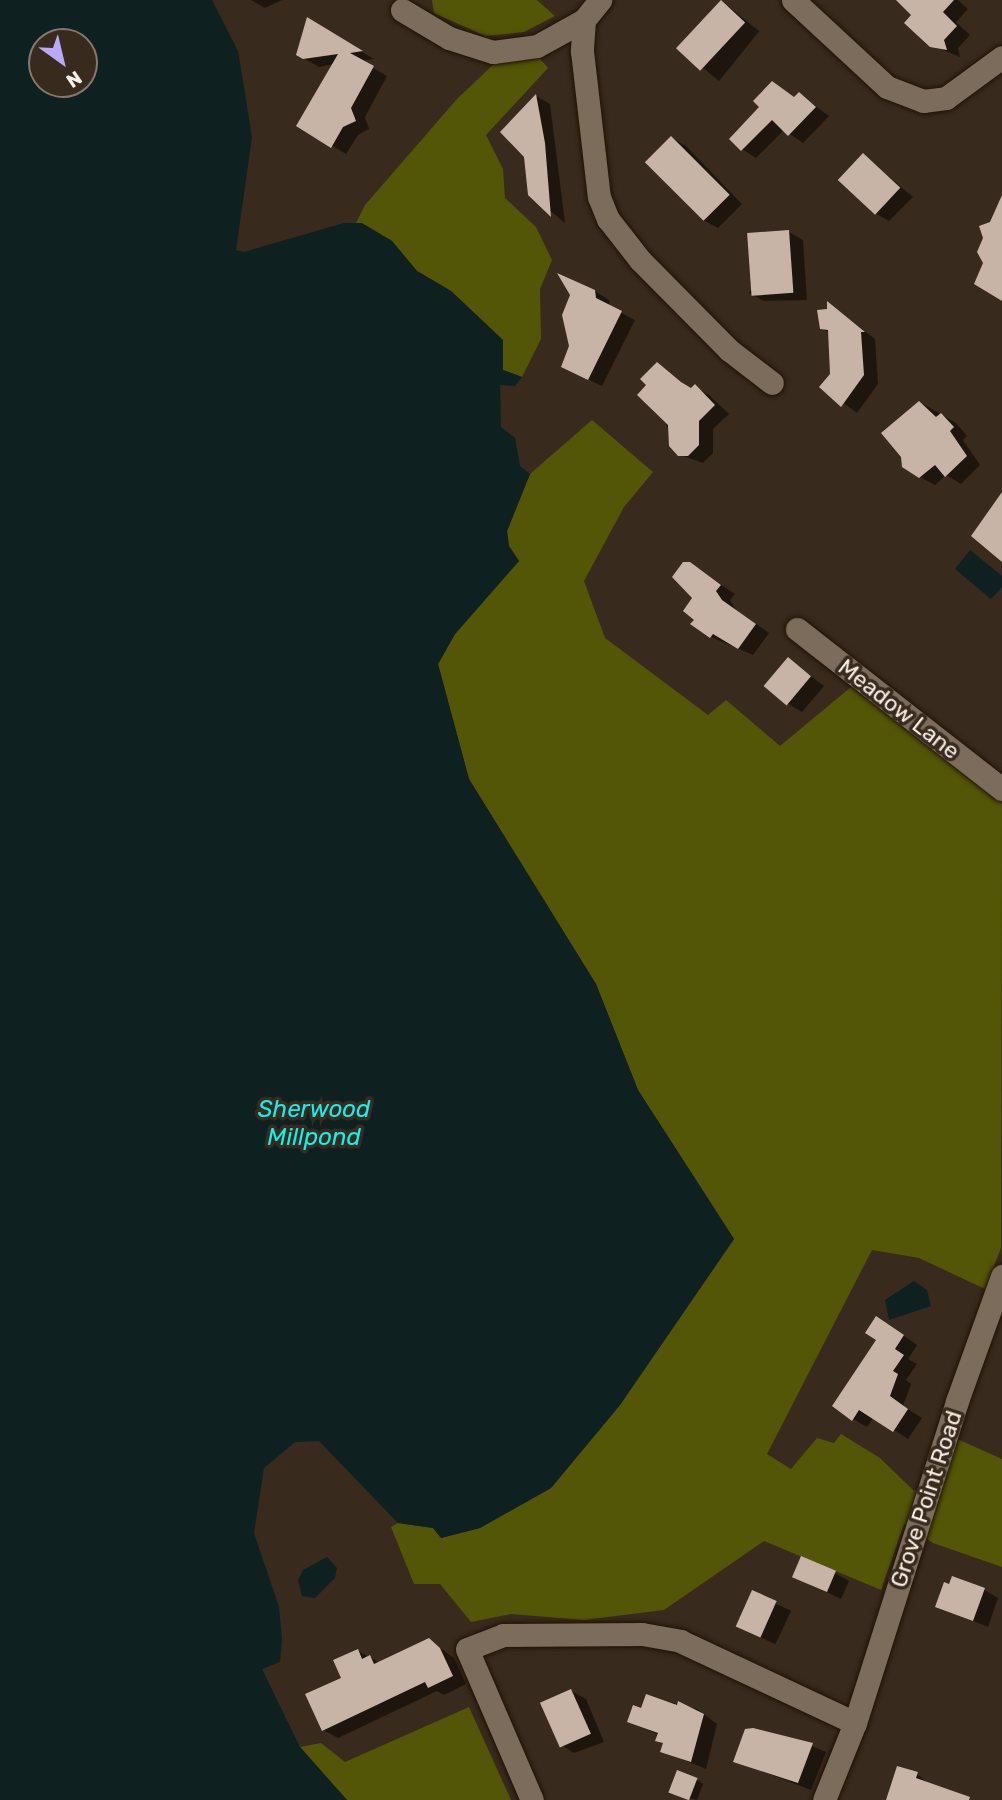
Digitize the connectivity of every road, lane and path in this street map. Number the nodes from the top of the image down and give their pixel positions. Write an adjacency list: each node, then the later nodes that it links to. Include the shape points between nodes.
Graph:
1 (600, 0): 4 (street)
2 (793, 0): 5 (street, via 887,87 923,102 946,98)
3 (402, 10): 4 (street, via 449,38 493,52 537,46)
4 (584, 20): 6 (street, via 582,51 599,197 608,219 636,256 729,350)
5 (1002, 57)
6 (772, 383)
7 (797, 629): 8 (street, Meadow Lane)
8 (1002, 789)
9 (1002, 1276): 10 (street, Grove Point Road, via 957,1401)
10 (855, 1723): 11 (street, via 680,1641 642,1633 503,1635 467,1649); 12 (street, Grove Point Road)
11 (532, 1800)
12 (824, 1800)

